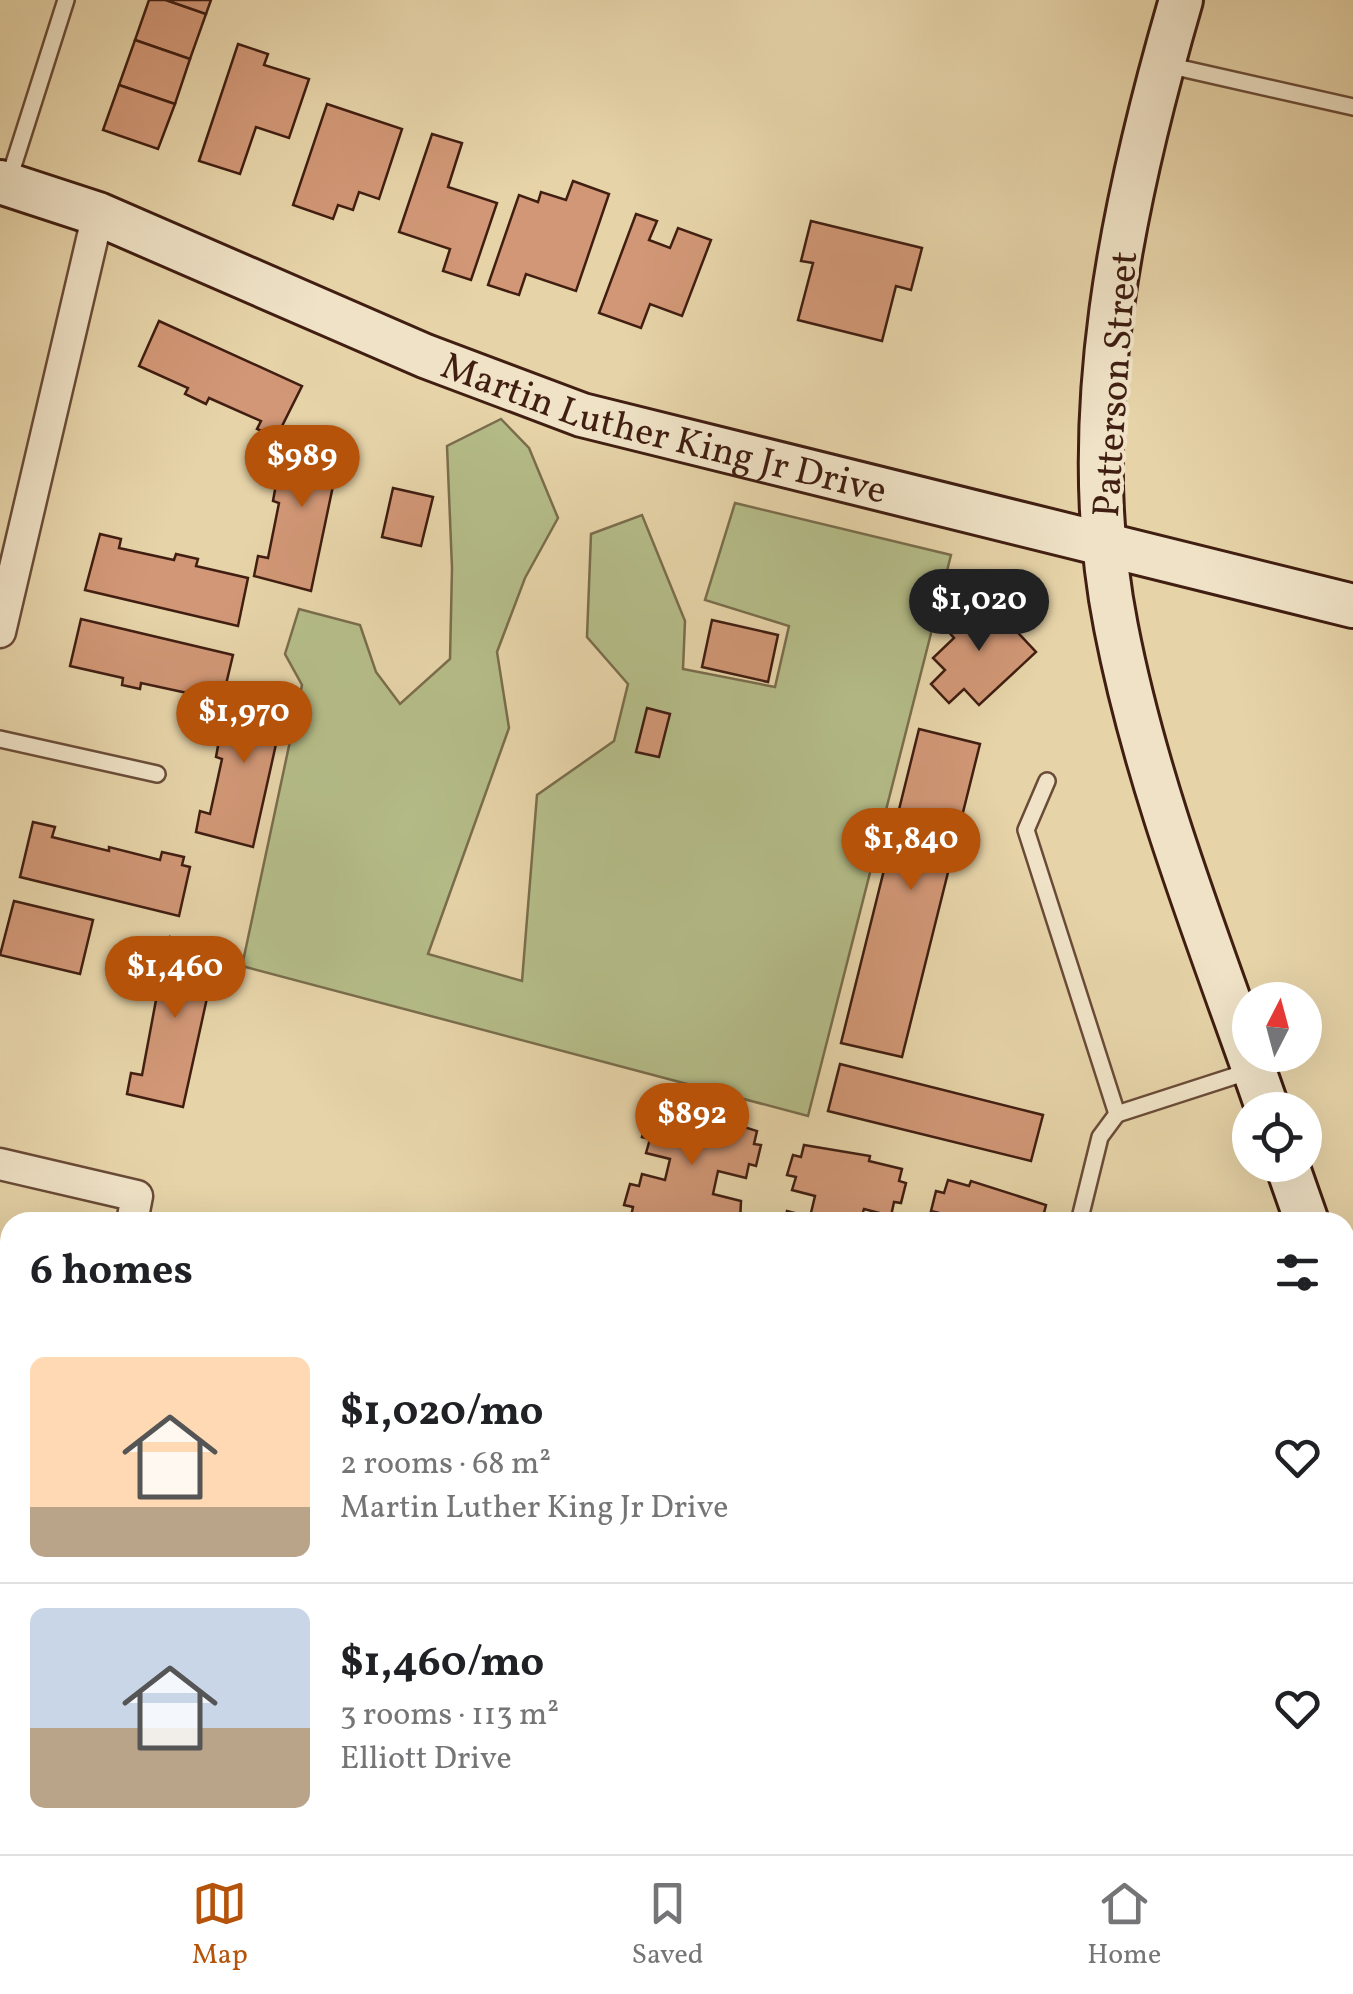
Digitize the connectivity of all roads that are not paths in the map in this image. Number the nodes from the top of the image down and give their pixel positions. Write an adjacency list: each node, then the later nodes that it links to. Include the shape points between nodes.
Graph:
1 (66, 0): 5 (lane)
2 (1181, 0): 3 (street, Patterson Street)
3 (1163, 64): 4 (lane); 7 (street, Patterson Street, via 1114,292 1102,468)
4 (1353, 108)
5 (4, 183): 6 (street, Martin Luther King Jr Drive)
6 (98, 214): 7 (street, Martin Luther King Jr Drive, via 426,356 582,415); 9 (street)
7 (1104, 545): 8 (street, Martin Luther King Jr Drive); 13 (street, Patterson Street, via 1116,626 1159,798)
8 (1353, 606)
9 (0, 632)
10 (0, 739): 11 (lane)
11 (157, 774)
12 (1047, 781): 15 (lane, via 1026,830)
13 (1232, 1007)
14 (1248, 1072): 15 (lane)
15 (1117, 1114): 19 (lane, via 1100,1137)
16 (0, 1164): 18 (street)
17 (1293, 1182): 20 (street)
18 (134, 1210)
19 (1081, 1212)
20 (1303, 1212)

